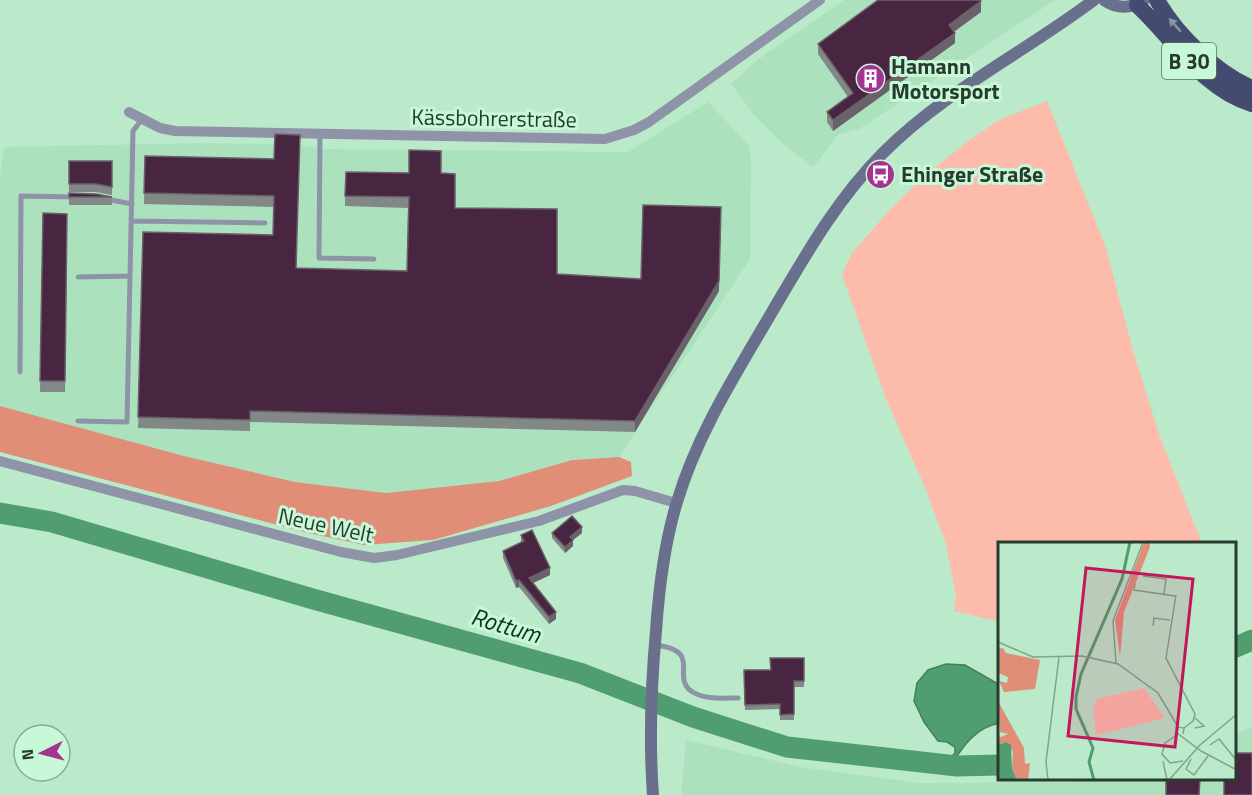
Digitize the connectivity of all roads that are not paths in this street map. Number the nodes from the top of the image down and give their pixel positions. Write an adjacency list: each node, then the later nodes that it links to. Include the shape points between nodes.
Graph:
1 (820, 0): 10 (street, Kässbohrerstraße, via 650,122 620,135 592,139)
2 (1094, 0): 22 (main road, via 945,100 865,172 819,234 726,393)
3 (1104, 0): 5 (main road, via 1121,7)
4 (1157, 0): 6 (highway, one-way to 4, via 1230,78 1202,56)
5 (1141, 2): 7 (highway, B 30, via 1206,78 1225,93)
6 (1252, 88)
7 (1252, 104)
8 (129, 112): 9 (street, Kässbohrerstraße)
9 (141, 119): 10 (street, Kässbohrerstraße, via 175,132); 13 (lane, via 133,131)
10 (320, 134): 16 (lane, via 319,258)
11 (86, 197): 19 (lane, via 21,196)
12 (96, 197): 13 (lane)
13 (132, 204): 14 (lane)
14 (132, 221): 15 (lane); 17 (lane)
15 (265, 223)
16 (374, 259)
17 (130, 276): 18 (lane); 20 (lane, via 127,422)
18 (78, 277)
19 (20, 372)
20 (78, 421)
21 (0, 461): 22 (street, Neue Welt, via 374,558 537,522 615,491 635,491)
22 (676, 503): 23 (main road, via 660,582)
23 (654, 645): 24 (lane, via 678,651 692,692 709,698); 25 (main road, via 650,723)
24 (738, 698)
25 (653, 795)

